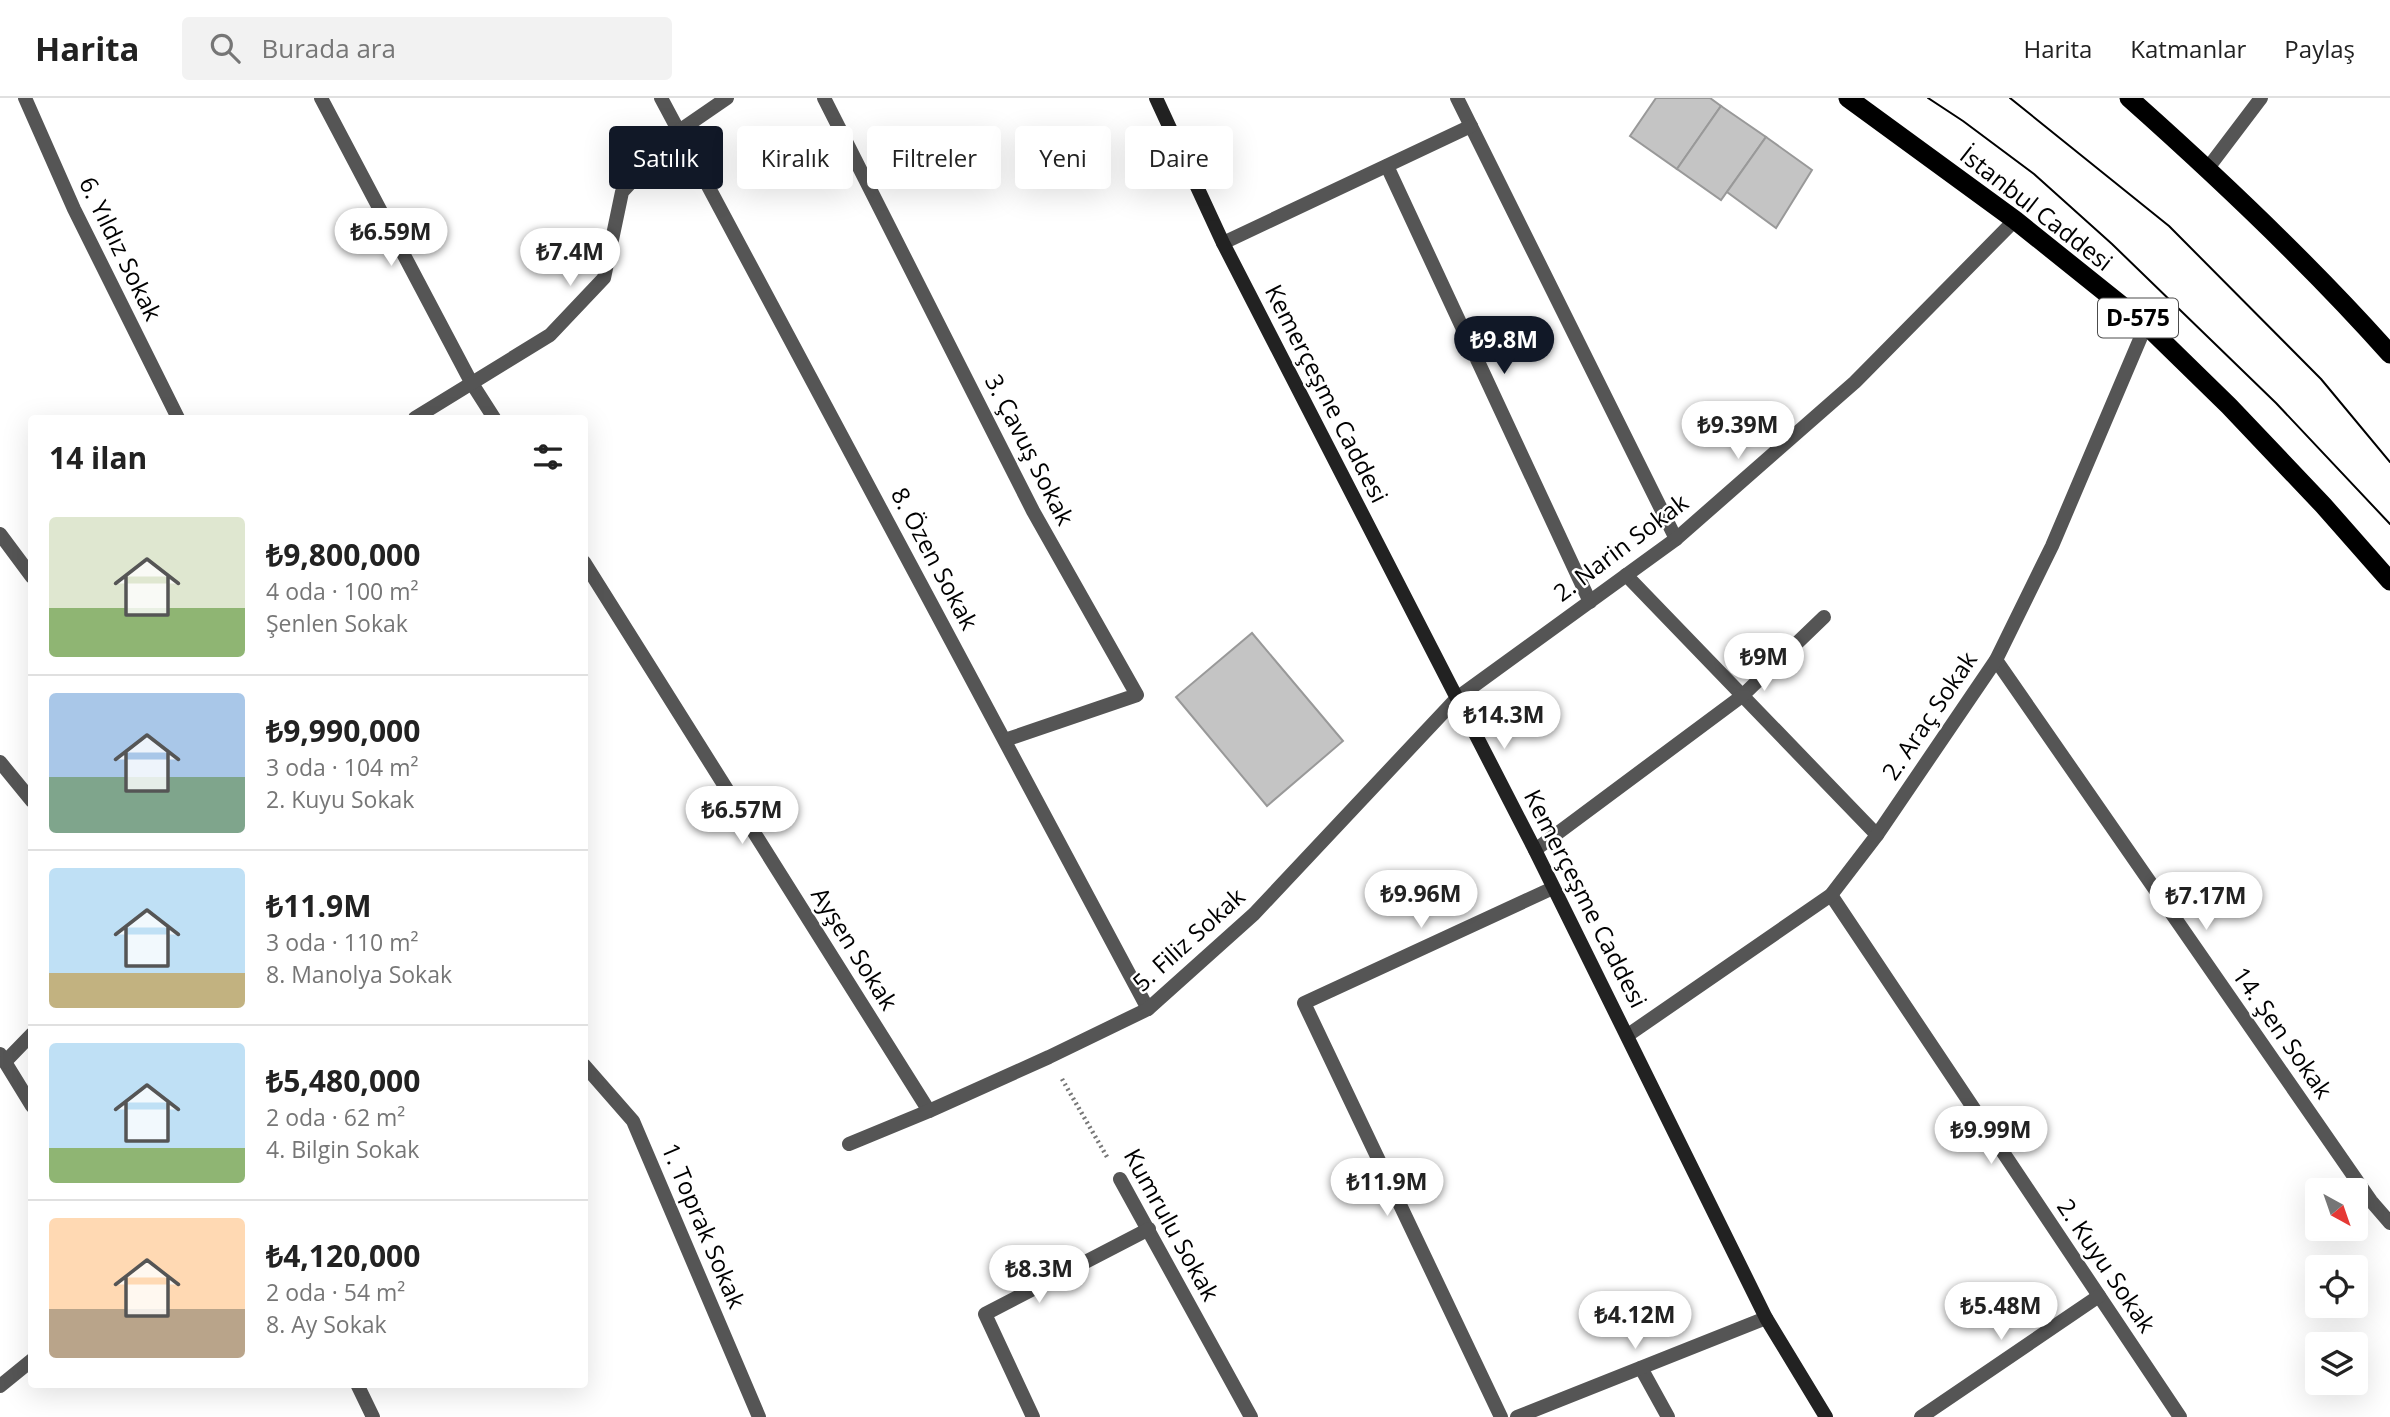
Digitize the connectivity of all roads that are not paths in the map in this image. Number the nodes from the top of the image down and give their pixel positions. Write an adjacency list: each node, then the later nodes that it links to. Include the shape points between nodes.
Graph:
1 (25, 98): 23 (street, 6. Yıldız Sokak, via 74,209)
2 (321, 98): 22 (street)
3 (662, 98): 11 (street, 8. Özen Sokak)
4 (727, 98): 12 (street)
5 (824, 98): 37 (street, 3. Çavuş Sokak, via 1033,511 1137,695)
6 (1156, 98): 19 (main road, Kemerçeşme Caddesi)
7 (1457, 98): 13 (street)
8 (1847, 98): 18 (highway, İstanbul Caddesi / D-575)
9 (2129, 98): 15 (highway)
10 (2261, 98): 15 (street)
11 (676, 126)
12 (686, 126)
13 (1471, 126): 14 (street); 27 (street)
14 (1387, 166): 19 (street); 32 (street)
15 (2208, 168): 21 (highway)
16 (625, 189): 22 (street, via 604,278 550,335)
17 (710, 189): 37 (street, 8. Özen Sokak)
18 (2015, 220): 20 (highway, İstanbul Caddesi / D-575); 27 (street, 2. Narin Sokak, via 1855,382)
19 (1223, 243): 36 (main road, Kemerçeşme Caddesi)
20 (2146, 326): 31 (highway, İstanbul Caddesi / D-575, via 2248,426); 34 (street, 2. Araç Sokak, via 2052,546)
21 (2390, 354)
22 (471, 382): 24 (street); 25 (street)
23 (177, 415)
24 (420, 415)
25 (492, 415)
26 (0, 534): 29 (street)
27 (1676, 539): 30 (street, 2. Narin Sokak)
28 (588, 568): 50 (street, Ayşen Sokak)
29 (28, 572)
30 (1626, 575): 32 (street, 2. Narin Sokak); 35 (street)
31 (2390, 580)
32 (1590, 601): 36 (street, 2. Narin Sokak)
33 (1824, 617): 35 (street)
34 (1996, 660): 40 (street, 2. Araç Sokak); 53 (street, 14. Şen Sokak)
35 (1742, 696): 40 (street); 41 (street)
36 (1457, 698): 41 (main road, Kemerçeşme Caddesi); 44 (street, 5. Filiz Sokak, via 1254,914)
37 (1005, 740): 44 (street, 8. Özen Sokak)
38 (0, 762): 39 (street)
39 (28, 796)
40 (1877, 835): 43 (street, 2. Araç Sokak)
41 (1535, 850): 42 (main road, Kemerçeşme Caddesi)
42 (1553, 888): 45 (main road, Kemerçeşme Caddesi); 65 (street, via 1304,1003)
43 (1831, 895): 45 (street, 2. Araç Sokak); 55 (street, 2. Kuyu Sokak)
44 (1149, 1009): 50 (street, 5. Filiz Sokak)
45 (1628, 1035): 56 (main road, Kemerçeşme Caddesi)
46 (28, 1037): 47 (street)
47 (2, 1058): 49 (street)
48 (588, 1070): 62 (street, 1. Toprak Sokak, via 633,1121)
49 (28, 1100)
50 (929, 1111): 51 (street, 5. Filiz Sokak)
51 (849, 1144)
52 (1120, 1178): 54 (street, Kumrulu Sokak)
53 (2390, 1223)
54 (1149, 1228): 63 (street, via 985,1314); 64 (street, Kumrulu Sokak)
55 (2099, 1296): 69 (street); 70 (street, 2. Kuyu Sokak)
56 (1766, 1318): 58 (street); 68 (main road, Kemerçeşme Caddesi)
57 (28, 1363): 59 (street)
58 (1641, 1368): 66 (street); 67 (street)
59 (0, 1386)
60 (359, 1388): 61 (street)
61 (373, 1417)
62 (759, 1417)
63 (1033, 1417)
64 (1251, 1417)
65 (1501, 1417)
66 (1517, 1417)
67 (1668, 1417)
68 (1826, 1417)
69 (1921, 1417)
70 (2180, 1417)

